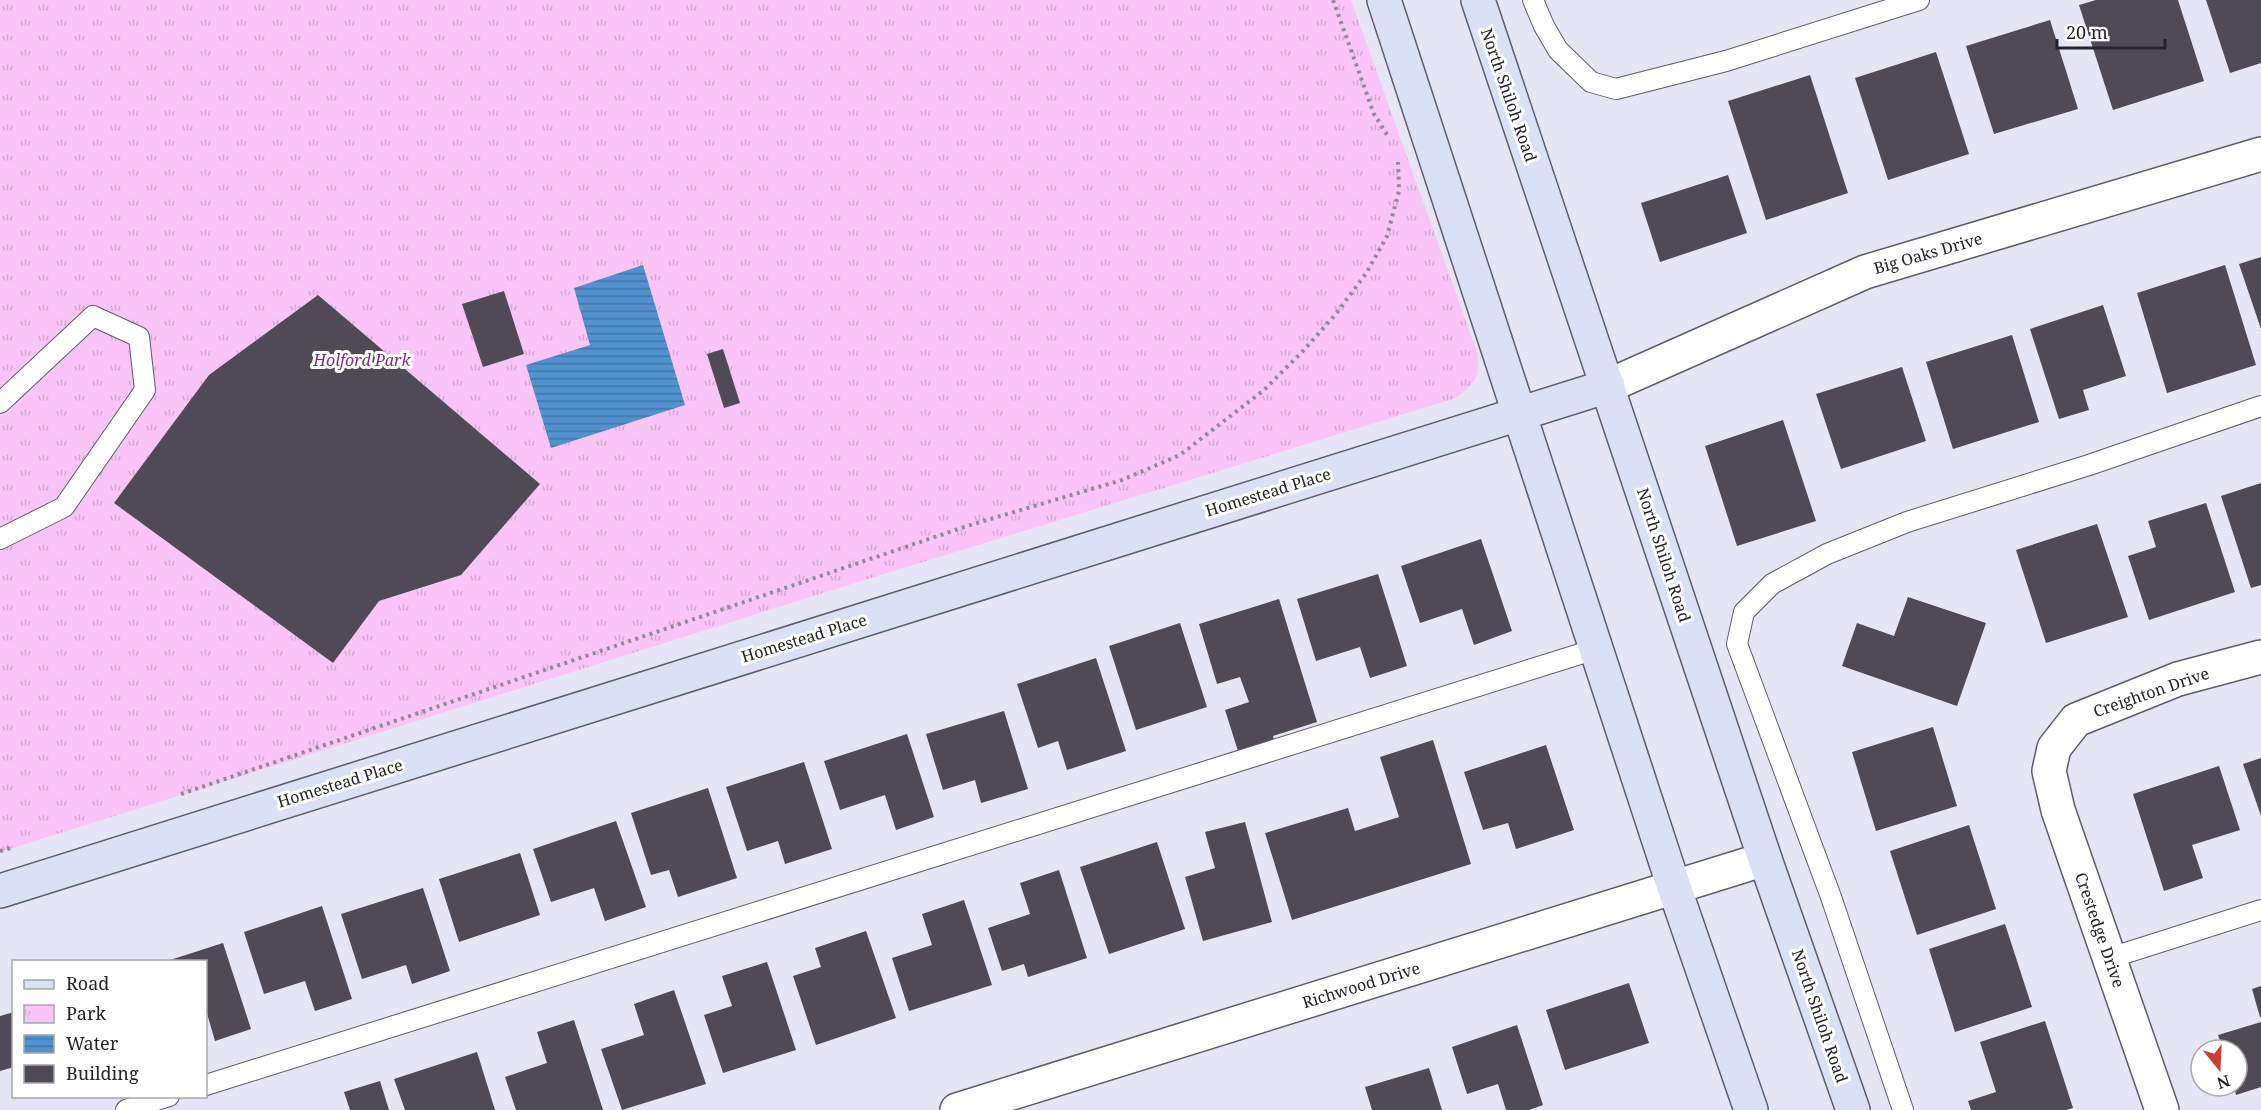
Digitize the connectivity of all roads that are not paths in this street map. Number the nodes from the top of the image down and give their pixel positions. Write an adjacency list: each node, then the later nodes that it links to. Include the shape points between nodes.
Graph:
1 (1384, 0): 9 (main road)
2 (1478, 0): 6 (main road, North Shiloh Road)
3 (1533, 0): 4 (lane, via 1558,50 1591,82 1616,89 1726,61)
4 (1919, 0)
5 (2261, 154): 6 (street, Big Oaks Drive, via 1865,272)
6 (1608, 386): 9 (main road, Homestead Place); 14 (main road, North Shiloh Road)
7 (0, 403): 10 (lane, via 93,316 139,337 146,390 64,507)
8 (2261, 406): 25 (lane, via 1907,522 1818,559 1772,584 1744,612 1737,644 1831,897)
9 (1519, 413): 11 (main road); 16 (main road, Homestead Place)
10 (0, 539)
11 (1596, 649): 15 (main road); 19 (lane)
12 (2261, 657): 13 (street, Creighton Drive, via 2178,679 2092,712 2076,720)
13 (2054, 748): 18 (street, Crestedge Drive, via 2049,771 2058,810)
14 (1765, 859): 15 (street, Richwood Drive); 24 (main road, North Shiloh Road)
15 (1674, 887): 21 (main road); 23 (street, Richwood Drive)
16 (0, 891)
17 (2261, 910): 18 (lane)
18 (2110, 958): 26 (street, Crestedge Drive)
19 (207, 1085)
20 (163, 1098): 22 (lane)
21 (1746, 1109)
22 (126, 1110)
23 (957, 1110)
24 (1853, 1110)
25 (1904, 1110)
26 (2163, 1110)

